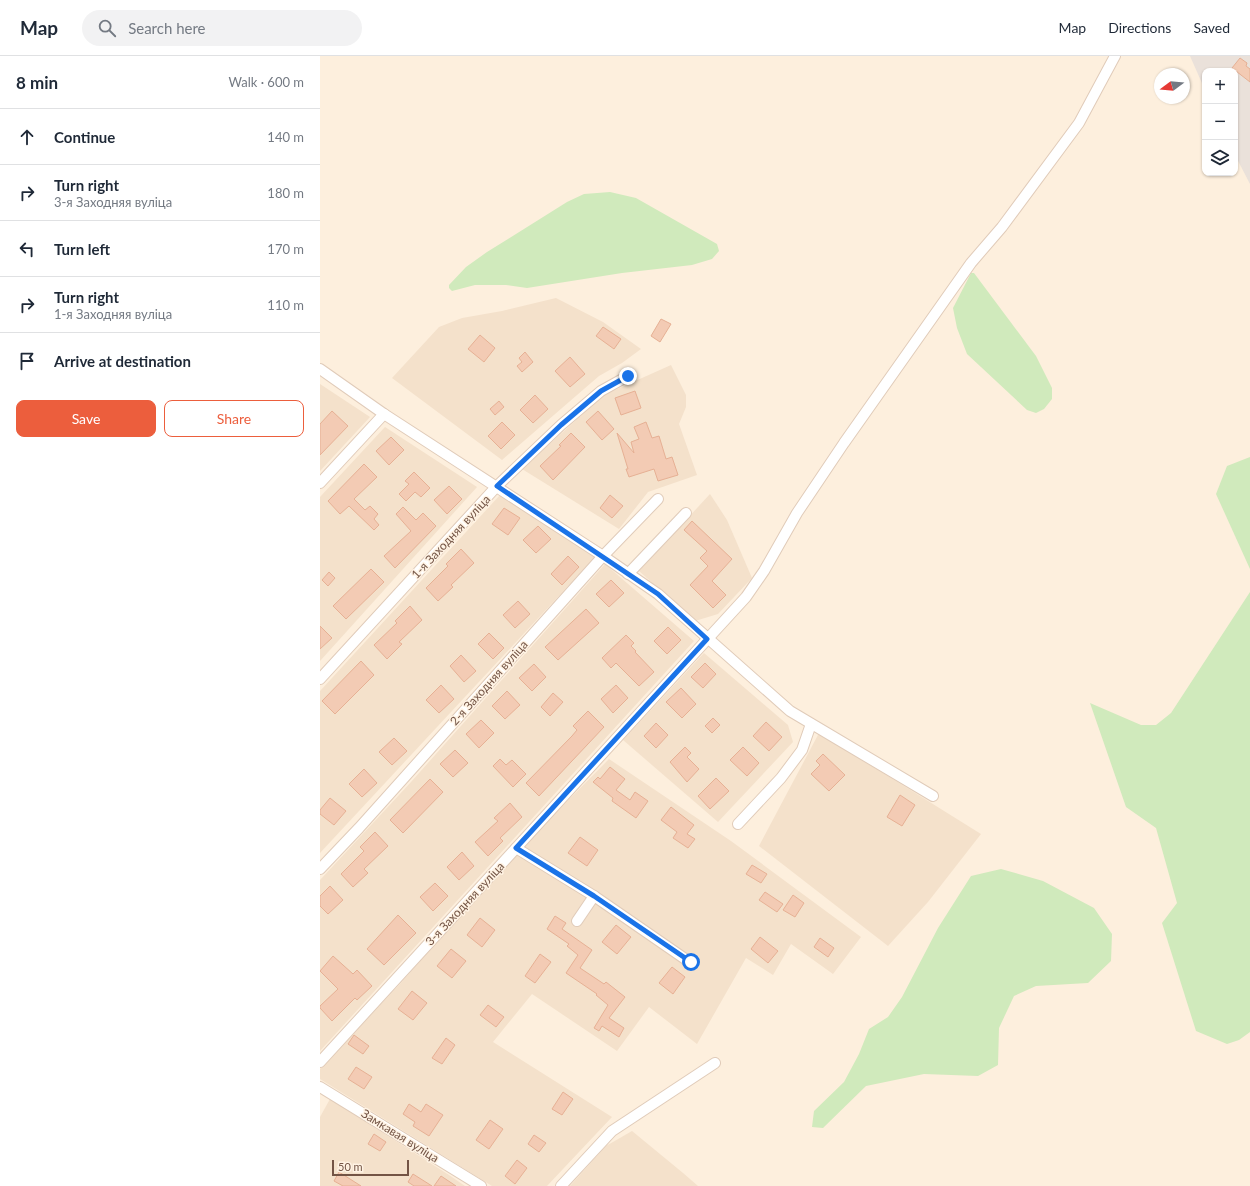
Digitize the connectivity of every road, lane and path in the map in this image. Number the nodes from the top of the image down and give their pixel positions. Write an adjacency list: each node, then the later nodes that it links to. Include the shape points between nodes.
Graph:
1 (1114, 56): 11 (street, 3-я Заходняя вуліца, via 1079,123 1002,227 971,263 844,443 797,513 746,598)
2 (320, 369): 4 (street)
3 (628, 376): 6 (street, 1-я Заходняя вуліца, via 601,391)
4 (384, 414): 5 (street); 6 (street)
5 (320, 483)
6 (497, 486): 9 (street); 12 (street, 1-я Заходняя вуліца)
7 (658, 499): 9 (street, 2-я Заходняя вуліца)
8 (686, 513): 10 (street)
9 (603, 556): 10 (street); 17 (street, 2-я Заходняя вуліца)
10 (628, 574): 11 (street, via 658,594)
11 (707, 639): 13 (street, via 790,711); 16 (street, 3-я Заходняя вуліца)
12 (320, 679)
13 (811, 724): 14 (street); 15 (street, via 802,750 781,778)
14 (932, 796)
15 (738, 824)
16 (516, 848): 18 (street); 21 (street, 3-я Заходняя вуліца)
17 (320, 869)
18 (594, 896): 19 (street); 20 (street)
19 (577, 921)
20 (691, 962)
21 (320, 1062)
22 (715, 1063): 25 (street, via 612,1131)
23 (320, 1087): 24 (street, Замкавая вуліца)
24 (481, 1186)
25 (561, 1186)

